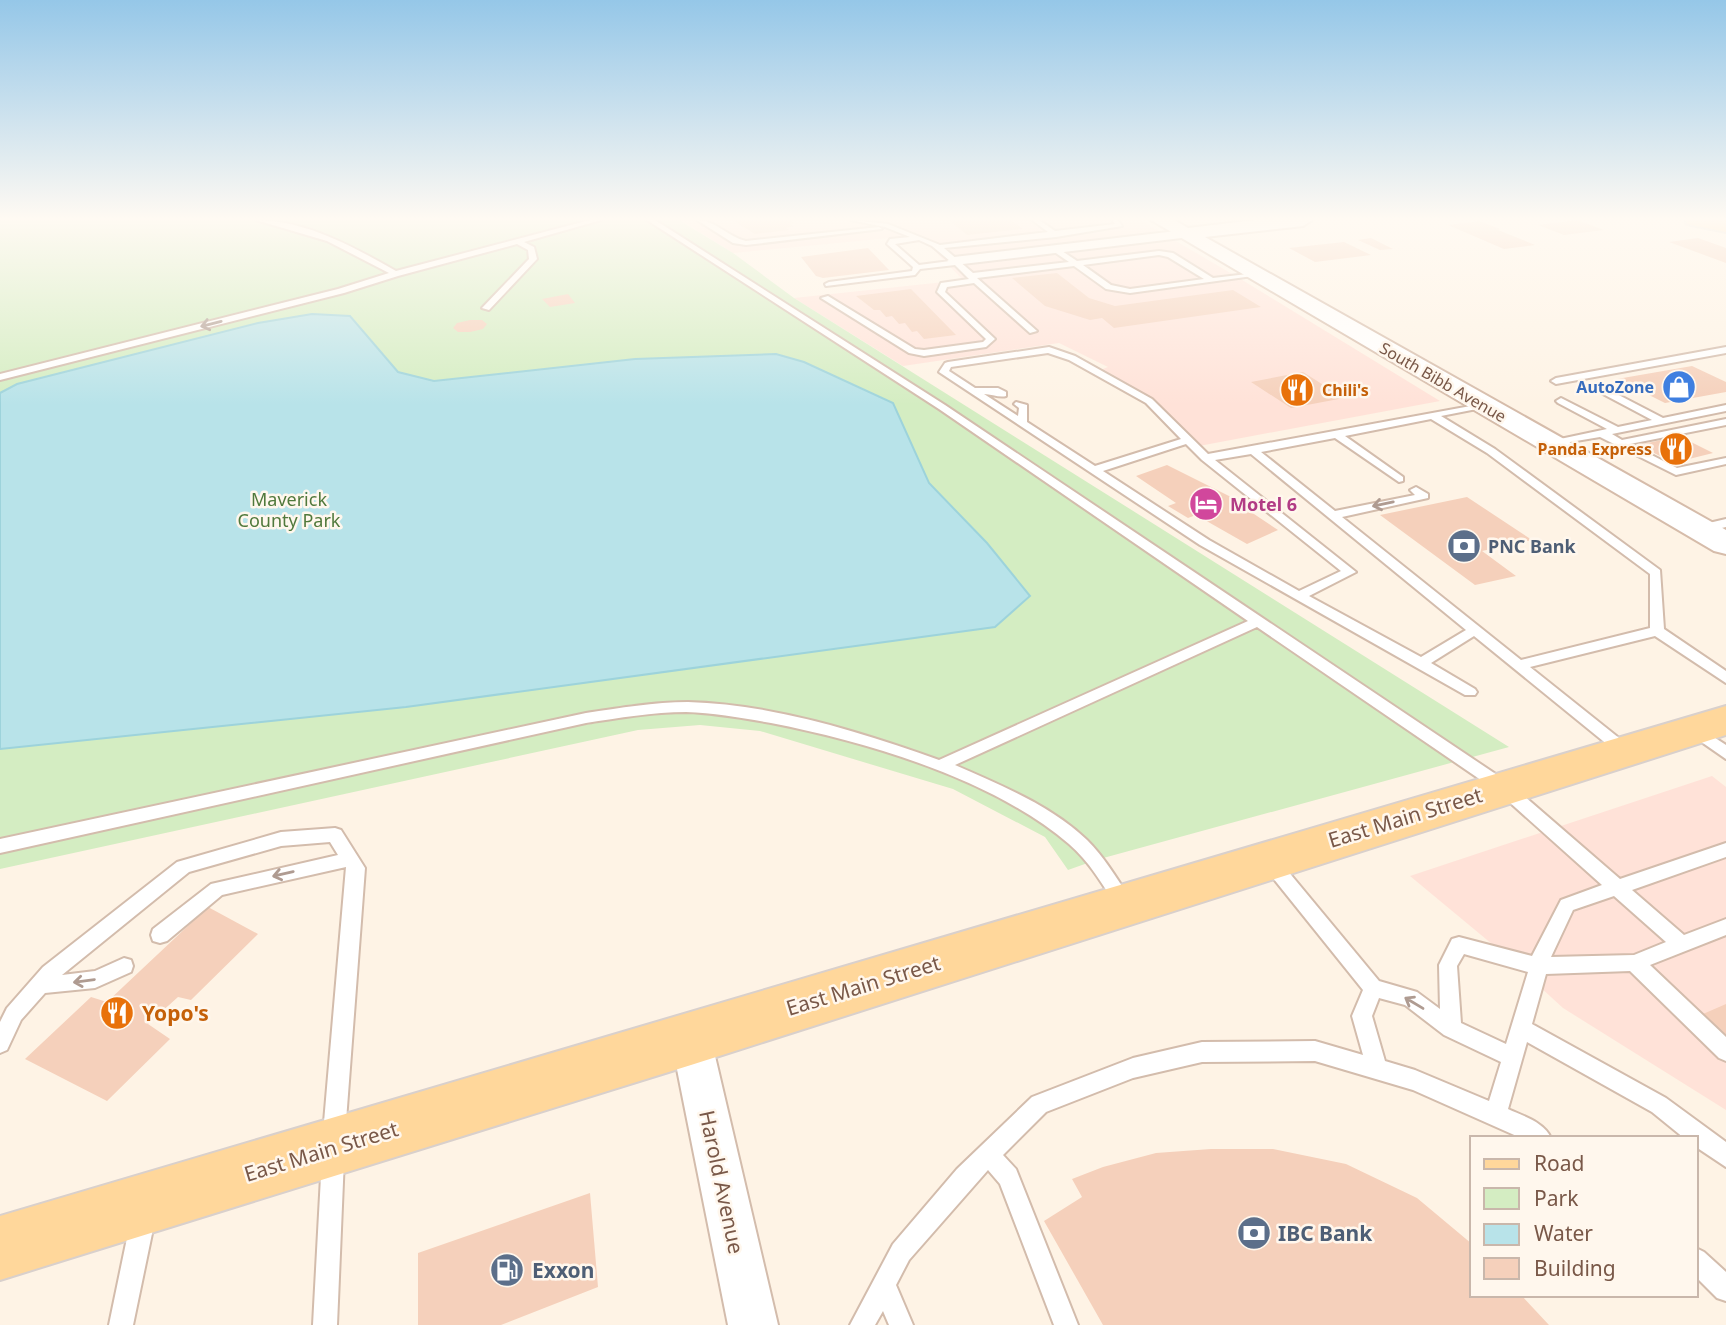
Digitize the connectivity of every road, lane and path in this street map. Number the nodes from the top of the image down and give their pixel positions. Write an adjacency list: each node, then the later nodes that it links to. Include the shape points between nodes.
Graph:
1 (370, 282): 15 (lane, one-way to 15)
2 (511, 282): 12 (lane)
3 (747, 282): 45 (lane, via 942,407)
4 (846, 282): 10 (lane)
5 (957, 282): 11 (lane, via 944,285 941,292 991,339 986,344 912,351)
6 (977, 282): 13 (lane)
7 (1103, 282): 8 (lane, via 1129,291)
8 (1205, 282)
9 (1268, 282): 22 (main road, South Bibb Avenue)
10 (829, 284)
11 (825, 298)
12 (486, 308)
13 (1033, 331)
14 (1726, 350): 16 (lane)
15 (0, 377)
16 (1556, 381)
17 (973, 391): 19 (lane); 25 (lane); 31 (lane, via 944,372 947,365 1049,350 1149,401)
18 (1606, 393): 26 (lane)
19 (1003, 394)
20 (1561, 401): 28 (lane)
21 (1019, 404): 25 (lane, via 1024,407)
22 (1484, 405): 24 (lane); 32 (main road, South Bibb Avenue)
23 (1726, 408): 26 (lane)
24 (1432, 415): 30 (lane); 47 (lane, via 1491,451 1656,573)
25 (1023, 421): 37 (lane)
26 (1662, 421): 28 (lane)
27 (1726, 422): 33 (lane)
28 (1616, 430): 29 (lane)
29 (1601, 433): 32 (lane); 33 (lane)
30 (1336, 434): 34 (lane); 38 (lane)
31 (1188, 440): 35 (lane); 37 (lane)
32 (1550, 443): 42 (main road, South Bibb Avenue)
33 (1619, 443): 36 (lane, via 1676,472)
34 (1253, 450): 35 (lane); 40 (lane)
35 (1206, 458): 44 (lane, via 1350,572)
36 (1726, 461)
37 (1094, 470): 44 (lane, via 1239,564)
38 (1399, 479)
39 (1416, 490): 40 (lane, one-way to 40, via 1424,496)
40 (1333, 515): 46 (lane)
41 (1726, 523): 42 (lane)
42 (1699, 529): 43 (main road, South Bibb Avenue)
43 (1726, 544)
44 (1299, 596): 48 (lane)
45 (1257, 622): 54 (lane); 55 (lane)
46 (1475, 630): 48 (lane); 49 (lane)
47 (1657, 631): 49 (lane); 50 (lane)
48 (1422, 662): 51 (lane)
49 (1518, 665): 53 (lane)
50 (1726, 678)
51 (1470, 692)
52 (1715, 734): 53 (main road, East Main Street)
53 (1624, 750): 55 (main road, East Main Street)
54 (939, 766): 56 (lane, via 770,717 701,708 644,709); 61 (lane, via 1017,801 1074,838 1096,860)
55 (1503, 787): 59 (main road, East Main Street); 60 (lane)
56 (0, 846)
57 (1726, 850): 60 (lane)
58 (349, 859): 63 (lane, one-way to 63, via 217,889); 68 (lane, via 335,835 281,839 183,867); 79 (lane, via 356,868)
59 (1268, 859): 61 (main road, East Main Street); 69 (lane)
60 (1617, 887): 64 (lane); 67 (lane, via 1567,905)
61 (1124, 904): 72 (main road, East Main Street)
62 (1726, 927): 64 (lane)
63 (160, 935)
64 (1681, 944): 65 (lane)
65 (1634, 962): 67 (lane); 74 (lane)
66 (124, 966): 68 (lane, one-way to 68, via 106,978)
67 (1538, 967): 70 (lane, via 1459,944 1448,965); 71 (lane)
68 (41, 984): 73 (lane, via 14,1014)
69 (1373, 988): 70 (lane, one-way to 69, via 1410,998); 76 (lane, via 1362,1016)
70 (1451, 1028): 75 (lane)
71 (1521, 1028): 75 (lane); 81 (lane, via 1659,1105)
72 (691, 1039): 79 (main road, East Main Street); 89 (street, Harold Avenue)
73 (0, 1043)
74 (1726, 1051)
75 (1513, 1056): 77 (lane)
76 (1377, 1069): 77 (lane); 80 (lane, via 1315,1051 1202,1052 1133,1068 1040,1104)
77 (1496, 1114): 78 (lane)
78 (1537, 1136)
79 (333, 1147): 82 (main road, East Main Street); 88 (lane)
80 (988, 1154): 85 (lane, via 901,1252); 92 (lane, via 1008,1177)
81 (1726, 1156)
82 (146, 1203): 83 (main road, East Main Street); 87 (lane)
83 (0, 1248)
84 (1698, 1262): 86 (lane)
85 (884, 1284): 90 (lane); 91 (lane)
86 (1726, 1289)
87 (121, 1325)
88 (325, 1325)
89 (753, 1325)
90 (862, 1325)
91 (901, 1325)
92 (1066, 1325)

